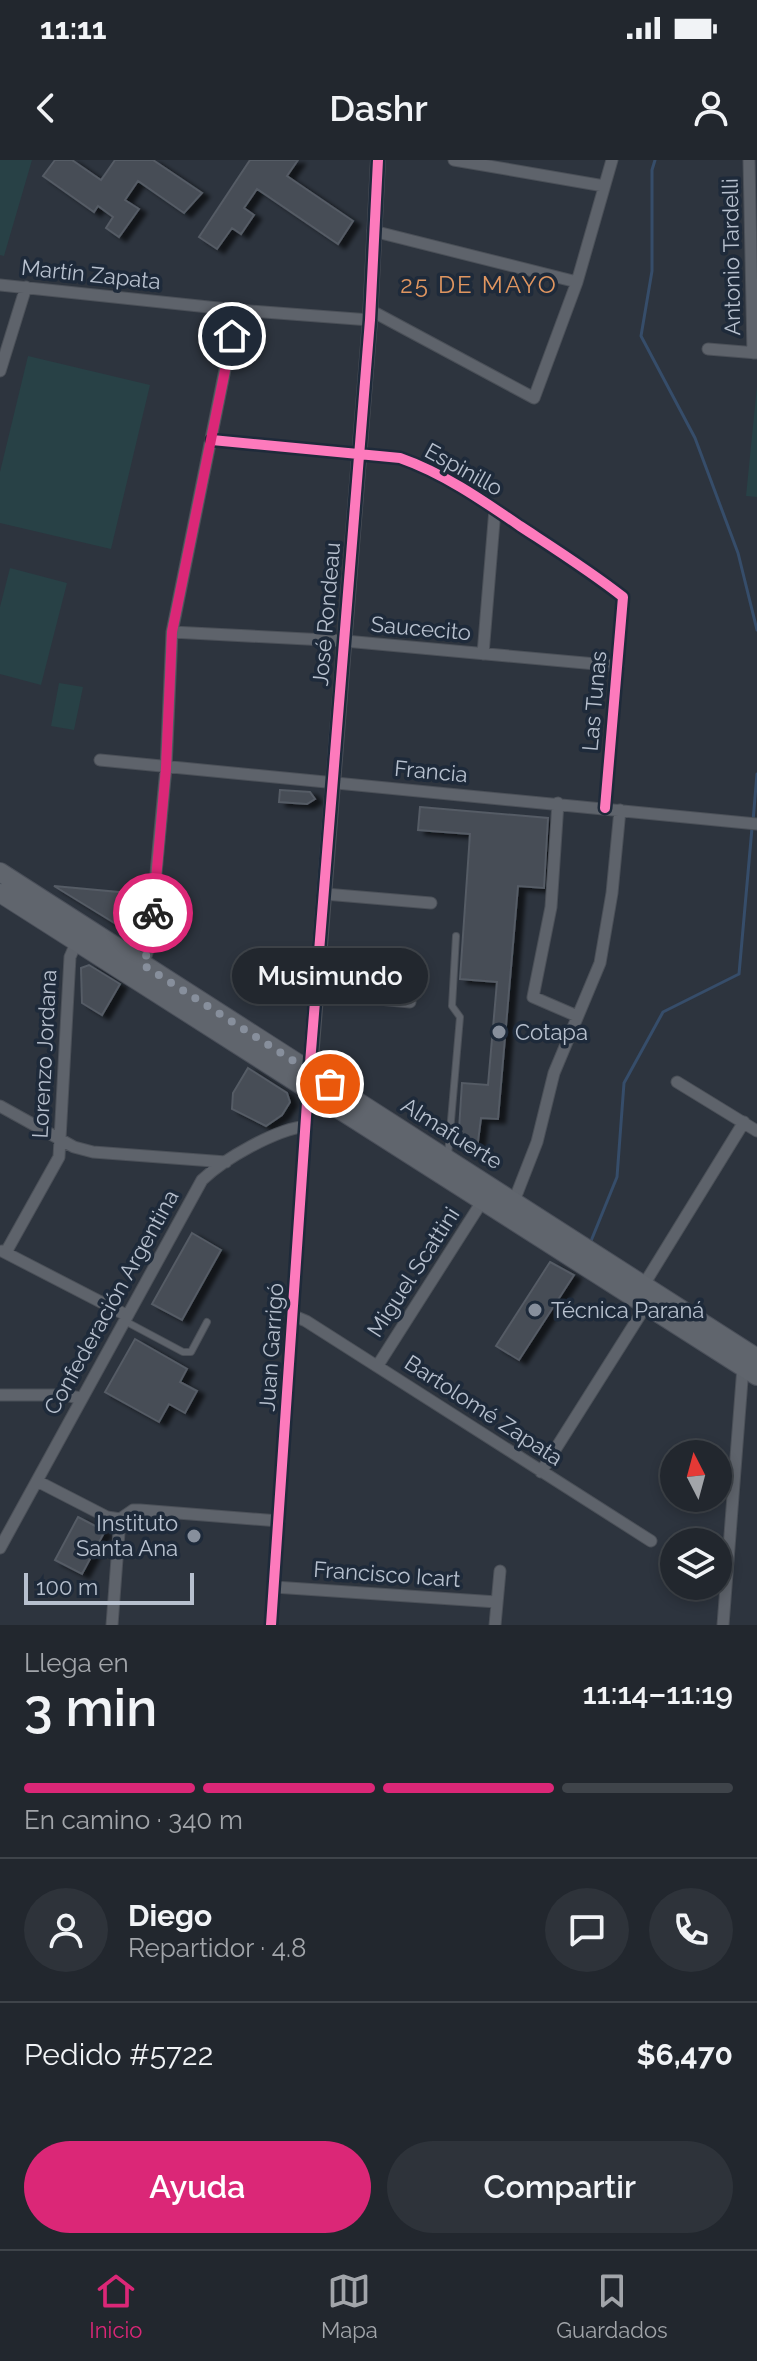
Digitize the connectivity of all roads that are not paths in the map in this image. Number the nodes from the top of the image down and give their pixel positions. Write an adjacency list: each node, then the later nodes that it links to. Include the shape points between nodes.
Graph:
1 (378, 160): 7 (street, José Rondeau)
2 (454, 160): 6 (street)
3 (612, 160): 6 (street)
4 (749, 160): 5 (street); 14 (street, Antonio Tardelli)
5 (757, 161)
6 (604, 186): 8 (street)
7 (373, 231): 8 (street); 12 (street, José Rondeau)
8 (577, 282): 12 (street, Martín Zapata, via 534,398)
9 (0, 285): 10 (street, Martín Zapata)
10 (26, 287): 11 (street, Martín Zapata); 15 (street)
11 (237, 310): 12 (street, Martín Zapata); 16 (street)
12 (370, 315): 17 (street, José Rondeau)
13 (708, 349): 14 (street)
14 (755, 353)
15 (0, 371)
16 (212, 440): 17 (street, Espinillo); 20 (street)
17 (359, 454): 18 (street, Espinillo, via 426,467); 21 (street, José Rondeau)
18 (495, 509): 19 (street, Espinillo); 22 (street)
19 (623, 597): 23 (street, Las Tunas)
20 (172, 632): 21 (street, Saucecito); 25 (street)
21 (345, 641): 22 (street, Saucecito); 26 (street, José Rondeau)
22 (483, 654): 23 (street, Saucecito)
23 (618, 666): 28 (street, Las Tunas)
24 (100, 760): 25 (street, Francia)
25 (166, 768): 26 (street, Francia); 37 (street)
26 (333, 782): 27 (street, Francia); 33 (street, José Rondeau)
27 (558, 803): 28 (street, Francia); 40 (street, via 551,907 533,997)
28 (605, 808): 29 (street, Francia)
29 (620, 810): 30 (street, Francia); 40 (street, via 600,963)
30 (757, 824)
31 (0, 872): 37 (main road, Almafuerte)
32 (0, 893): 36 (main road, Almafuerte)
33 (325, 894): 34 (street); 38 (street, José Rondeau)
34 (431, 903)
35 (456, 936): 48 (lane, via 452,1006 460,1017)
36 (77, 941): 41 (main road, Almafuerte); 47 (street, Lorenzo Jordana, via 70,957)
37 (143, 965): 41 (main road, Almafuerte)
38 (317, 993): 39 (street); 41 (street, José Rondeau)
39 (410, 1002)
40 (577, 1016): 51 (street)
41 (309, 1080): 45 (street, Juan Garrigó); 48 (main road, Almafuerte); 50 (main road, Almafuerte)
42 (677, 1082): 44 (street)
43 (0, 1106): 47 (street)
44 (744, 1122): 46 (street); 53 (street)
45 (306, 1126): 49 (street, Confederación Argentina, via 287,1128); 54 (street, Juan Garrigó)
46 (757, 1131)
47 (60, 1140): 49 (street, via 93,1152); 52 (street, Lorenzo Jordana, via 56,1165)
48 (447, 1159): 51 (main road, Almafuerte)
49 (226, 1162): 55 (street, Confederación Argentina, via 202,1180)
50 (483, 1200): 53 (main road, Almafuerte); 57 (street, Miguel Scattini)
51 (514, 1201): 53 (main road, Almafuerte)
52 (3, 1251): 55 (street)
53 (645, 1295): 58 (main road, Almafuerte); 61 (street)
54 (294, 1316): 57 (street, Bartolomé Zapata); 64 (street, Juan Garrigó)
55 (125, 1318): 56 (lane, via 183,1352 191,1352); 60 (street, Confederación Argentina)
56 (207, 1322)
57 (378, 1365): 61 (street, Bartolomé Zapata)
58 (752, 1367): 73 (street)
59 (0, 1395): 60 (street)
60 (81, 1398): 62 (street, Confederación Argentina)
61 (541, 1472): 65 (street, Bartolomé Zapata)
62 (37, 1481): 63 (street); 66 (street, Confederación Argentina)
63 (120, 1519): 64 (street, via 140,1510); 70 (street)
64 (279, 1521): 68 (street, Juan Garrigó)
65 (651, 1541)
66 (0, 1548)
67 (500, 1571): 69 (street)
68 (274, 1587): 69 (street, Francisco Icart); 71 (street, Juan Garrigó)
69 (497, 1602): 72 (street)
70 (112, 1625)
71 (271, 1625)
72 (495, 1625)
73 (723, 1625)

